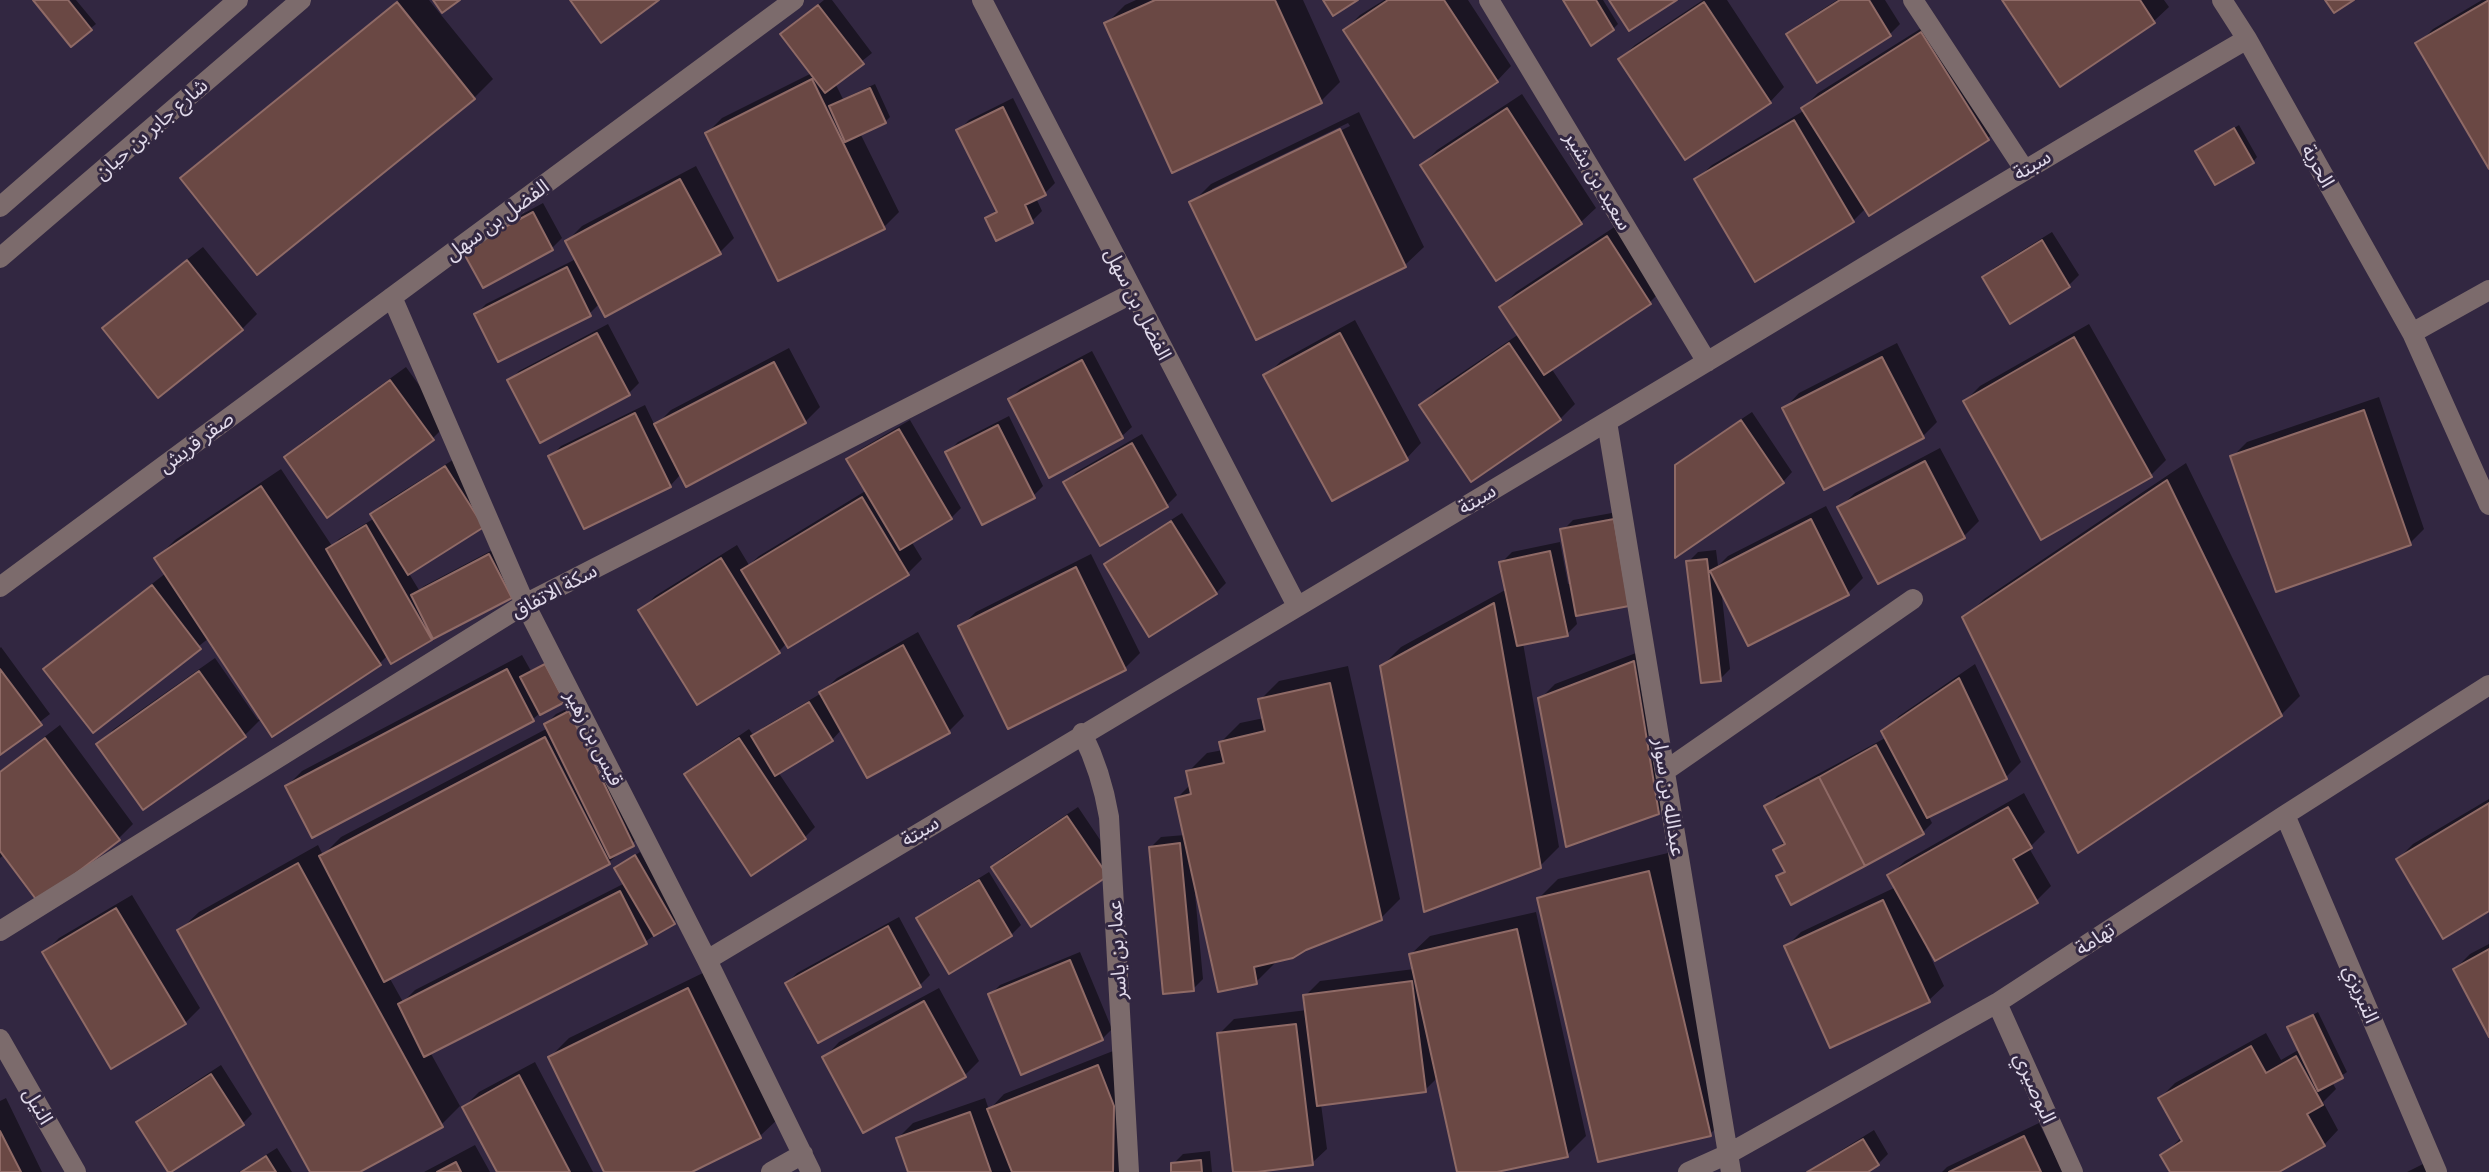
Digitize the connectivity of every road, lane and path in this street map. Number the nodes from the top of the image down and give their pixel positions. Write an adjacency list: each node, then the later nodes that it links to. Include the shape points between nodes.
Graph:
1 (238, 0): 10 (street, شارع جابر بن حيان)
2 (301, 0): 11 (street, شارع جابر بن حيان)
3 (794, 0): 14 (street, الفضل بن سهل)
4 (982, 0): 13 (street, الفضل بن سهل)
5 (1489, 0): 16 (street, سعيد بن بشير)
6 (1913, 0): 9 (street)
7 (2222, 0): 8 (street, الحرية)
8 (2247, 39): 9 (street, سبتة); 15 (street, الحرية)
9 (2024, 169): 16 (street, سبتة)
10 (0, 207)
11 (0, 258)
12 (2489, 290): 15 (street)
13 (1133, 293): 21 (street, سكة الاتفاق); 22 (street, الفضل بن سهل)
14 (392, 297): 19 (street, صقر قريش); 21 (street, قيس بن زهير)
15 (2412, 333): 18 (street, الحرية)
16 (1707, 362): 17 (street, سبتة)
17 (1607, 422): 22 (street, سبتة); 25 (street, عبدالله بن سوار)
18 (2489, 505)
19 (0, 587)
20 (1913, 599): 25 (street)
21 (525, 604): 27 (street, سكة الاتفاق); 28 (street, قيس بن زهير)
22 (1297, 606): 24 (street, سبتة)
23 (2489, 685): 26 (street, تهامة)
24 (1082, 733): 28 (street, سبتة); 35 (street, عمار بن ياسر, via 1096,760 1109,817)
25 (1665, 771): 32 (street, عبدالله بن سوار)
26 (2285, 815): 29 (street, تهامة); 38 (street, التبريزي)
27 (0, 931)
28 (707, 960): 31 (street, قيس بن زهير)
29 (1997, 1003): 32 (street, تهامة); 37 (street, البوصيري)
30 (0, 1039): 33 (street, النيل)
31 (807, 1163): 34 (street)
32 (1730, 1163): 36 (street, تهامة)
33 (76, 1172)
34 (771, 1172)
35 (1129, 1172)
36 (1688, 1172)
37 (2073, 1172)
38 (2437, 1172)

